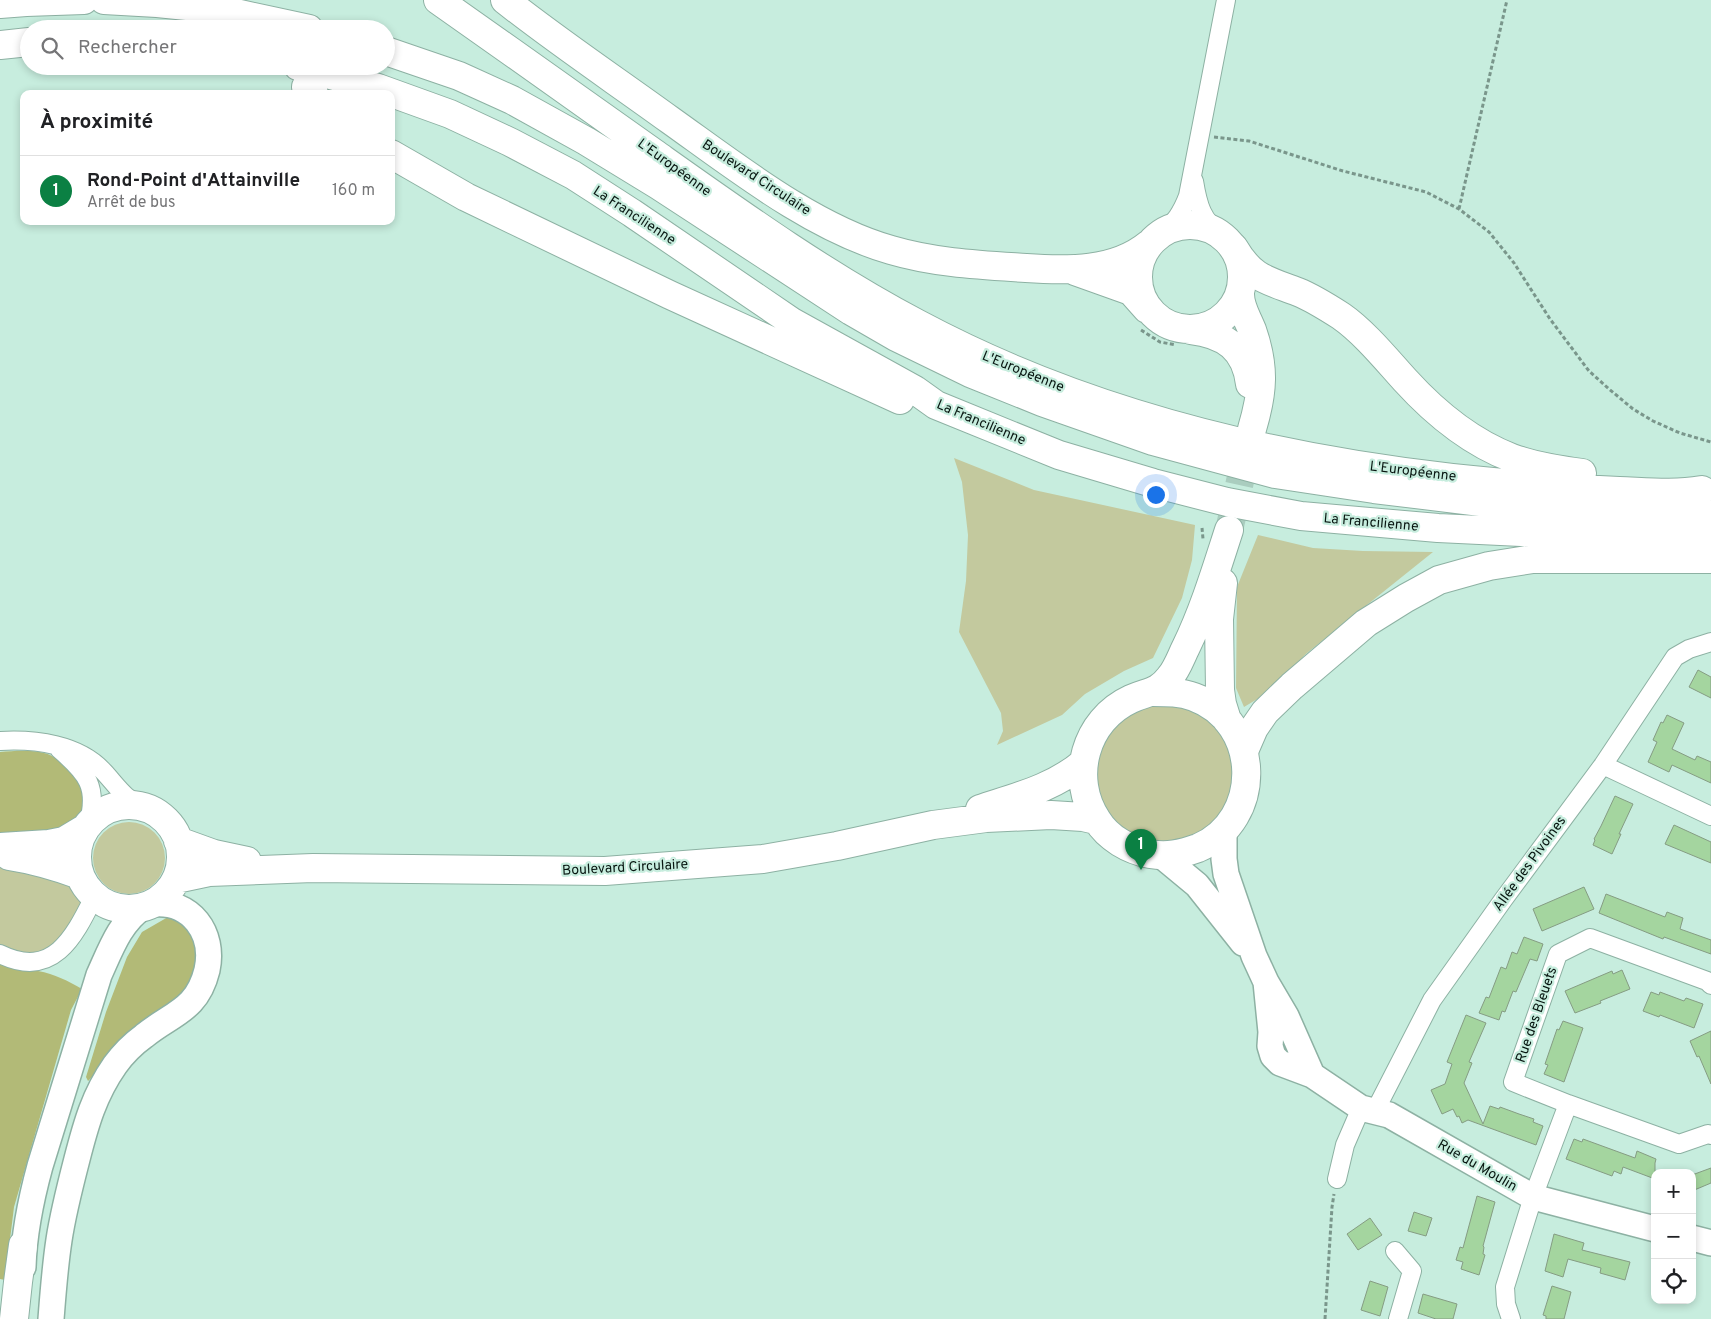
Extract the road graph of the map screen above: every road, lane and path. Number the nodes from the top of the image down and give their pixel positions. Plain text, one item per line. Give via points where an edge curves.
1 (84, 0) edge
2 (104, 0) edge
3 (438, 0) edge
4 (505, 0) edge
5 (1226, 0) edge
6 (1506, 0) edge
7 (0, 4) edge
8 (268, 20) edge
9 (20, 43) edge
10 (0, 45) edge
11 (395, 54) edge
12 (306, 82) edge
13 (384, 90) edge
14 (395, 94) edge
15 (1199, 135) junction
16 (395, 156) edge
17 (1193, 173) junction
18 (1459, 209) junction
19 (1155, 239) junction
20 (1228, 242) junction
21 (1073, 270) junction
22 (1240, 294) junction
23 (1147, 309) junction
24 (1191, 330) junction
25 (936, 405) junction
26 (1711, 442) edge
27 (1706, 490) edge
28 (1711, 515) edge
29 (1202, 528) dead end
30 (1711, 541) edge
31 (1203, 543) dead end
32 (1711, 559) edge
33 (1711, 642) edge
34 (1153, 692) junction
35 (1227, 720) junction
36 (0, 741) edge
37 (55, 746) junction
38 (1244, 751) junction
39 (1083, 762) junction
40 (1603, 765) junction
41 (144, 807) junction
42 (1711, 816) edge
43 (1096, 820) junction
44 (933, 825) junction
45 (86, 827) junction
46 (1224, 831) junction
47 (178, 841) junction
48 (0, 847) edge
49 (0, 854) edge
50 (1162, 856) junction
51 (313, 868) junction
52 (176, 879) junction
53 (87, 886) junction
54 (148, 905) junction
55 (0, 954) edge
56 (1254, 956) junction
57 (1711, 985) edge
58 (1568, 1104) junction
59 (1368, 1110) junction
60 (1711, 1134) edge
61 (1337, 1179) joint
62 (1533, 1197) junction
63 (1651, 1228) edge
64 (1696, 1239) edge
65 (1711, 1243) edge
66 (24, 1245) junction
67 (1395, 1251) dead end
68 (1508, 1318) edge
69 (14, 1319) edge
70 (21, 1319) edge
71 (50, 1319) edge
72 (1325, 1319) edge
73 (1398, 1319) edge

1 - 7 main road
2 - 8 main road via 217,9
3 - 27 main road, L'Européenne via 831,275 917,324 1023,374 1158,421 1301,456 1412,473 1574,489 1682,494
4 - 21 main road, Boulevard Circulaire via 706,146 780,196 850,236 890,250 955,263
5 - 15 street
6 - 18 path
9 - 10 main road
11 - 28 main road via 459,76 512,100 586,141 896,337 970,373 1153,441 1276,474 1374,489 1482,502
12 - 13 main road, La Francilienne
14 - 25 main road, La Francilienne via 450,114 573,175 792,322 915,390
15 - 17 street
15 - 18 path via 1249,141 1343,171 1426,192
16 - 25 main road via 466,197 755,334 899,400
17 - 19 street via 1188,196 1178,218
17 - 20 street via 1197,203 1210,225
18 - 26 path via 1489,232 1514,262 1550,319 1584,363 1610,389 1633,409 1653,420 1680,433
19 - 20 main road via 1175,227 1191,224 1207,227
19 - 21 main road, Boulevard Circulaire via 1130,257
19 - 23 main road via 1140,258 1137,270 1140,294
20 - 22 main road via 1241,264
20 - 27 main road via 1245,265 1261,278 1299,293 1343,317 1376,347 1433,410 1473,440 1512,458 1552,469
21 - 23 main road, Boulevard Circulaire via 1131,291
22 - 24 main road via 1222,319 1208,327
22 - 24 main road via 1242,309 1260,358 1262,387 1252,429 1249,376 1243,358 1224,340
23 - 24 main road via 1160,321 1175,328
25 - 30 main road, La Francilienne via 1060,455 1228,502 1301,516 1438,528
29 - 31 path
32 - 38 main road via 1533,559 1489,566 1439,580 1366,624 1292,686 1265,712
33 - 40 street, Allée des Pivoines via 1689,648 1675,657
34 - 35 main road via 1194,697
34 - 35 main road via 1170,677 1197,624 1229,530 1219,619 1220,690
34 - 39 main road via 1132,698 1113,710 1087,745
35 - 38 main road
36 - 37 street via 35,741
37 - 41 street via 76,752 93,762 127,799
37 - 45 street via 78,768 92,790 93,802
38 - 46 main road via 1247,768 1242,802
39 - 43 main road via 1087,802
39 - 44 main road, Boulevard Circulaire via 1071,773 1046,786
40 - 42 street
40 - 59 street, Allée des Pivoines via 1432,1000
41 - 45 main road via 116,807 100,814
41 - 47 main road via 159,814
43 - 44 main road, Boulevard Circulaire via 1037,816
43 - 50 main road via 1119,842 1140,852
44 - 51 main road, Boulevard Circulaire via 763,859 664,868 605,872
45 - 48 main road via 64,841
45 - 53 main road via 79,840 77,864
46 - 50 main road via 1206,844 1183,854
46 - 56 street, Rue du Moulin via 1226,874
47 - 51 main road, Boulevard Circulaire via 214,854 248,861
47 - 52 main road via 181,854
49 - 53 main road via 60,867
50 - 56 street, Rue du Moulin via 1197,885
51 - 52 main road, Boulevard Circulaire via 209,872
52 - 54 main road via 160,899
53 - 54 main road via 109,906 126,909
53 - 55 street via 76,933 57,954 27,962 11,960
54 - 66 street via 128,919 99,975 40,1166
54 - 71 street via 166,904 189,912 205,936 207,968 202,987 192,1003 129,1048 102,1083 93,1102 58,1240
56 - 59 street, Rue du Moulin via 1266,982 1273,1056 1280,1063 1312,1075
57 - 58 street, Rue des Bleuets via 1590,938 1558,954 1513,1082
58 - 60 street via 1680,1144
58 - 62 street
59 - 61 street, Allée des Pivoines via 1345,1145
59 - 62 street, Rue du Moulin via 1388,1115
61 - 72 path via 1332,1207
62 - 63 street, Rue du Moulin
62 - 68 street via 1505,1286
64 - 65 street
66 - 69 main road
66 - 70 street
67 - 73 street via 1412,1270

